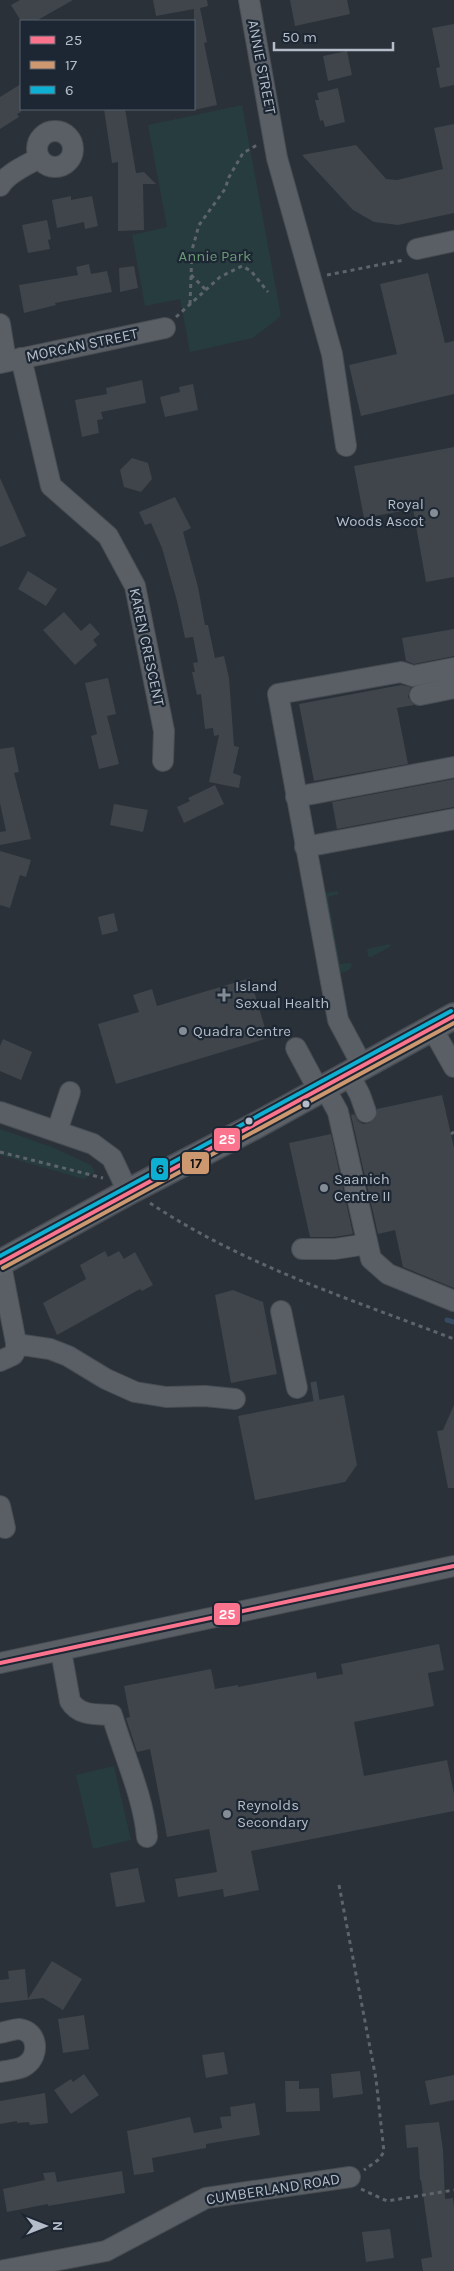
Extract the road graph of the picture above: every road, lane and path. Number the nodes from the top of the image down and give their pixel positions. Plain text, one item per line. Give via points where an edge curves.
1 (249, 0) edge
2 (275, 134) junction
3 (39, 158) dead end
4 (0, 186) edge
5 (454, 242) edge
6 (417, 249) joint
7 (190, 274) junction
8 (312, 278) junction
9 (206, 290) junction
10 (268, 292) dead end
11 (190, 304) junction
12 (0, 324) edge
13 (165, 328) joint
14 (9, 361) edge
15 (346, 446) dead end
16 (454, 668) edge
17 (454, 688) edge
18 (420, 695) dead end
19 (163, 761) dead end
20 (454, 767) edge
21 (296, 797) junction
22 (454, 819) edge
23 (305, 846) junction
24 (454, 1016) edge
25 (432, 1028) junction
26 (296, 1048) dead end
27 (454, 1067) edge
28 (356, 1071) junction
29 (322, 1089) junction
30 (70, 1092) dead end
31 (0, 1112) edge
32 (366, 1112) dead end
33 (57, 1131) junction
34 (0, 1152) edge
35 (106, 1178) dead end
36 (136, 1196) junction
37 (361, 1245) dead end
38 (302, 1249) dead end
39 (0, 1262) edge
40 (454, 1301) edge
41 (281, 1311) dead end
42 (454, 1339) edge
43 (16, 1344) junction
44 (0, 1360) edge
45 (296, 1388) dead end
46 (234, 1399) dead end
47 (0, 1506) edge
48 (5, 1528) dead end
49 (454, 1566) edge
50 (60, 1650) junction
51 (0, 1663) edge
52 (147, 1837) dead end
53 (339, 1884) dead end
54 (0, 2033) edge
55 (0, 2072) edge
56 (350, 2177) junction
57 (454, 2190) edge
58 (0, 2270) edge

1 - 2 street, ANNIE STREET
2 - 7 path via 243,153 225,189 198,225
2 - 8 street, ANNIE STREET via 277,158
3 - 4 street
5 - 6 street
6 - 8 path via 410,258 400,262
7 - 9 path
7 - 11 path
8 - 15 street, ANNIE STREET via 332,354
9 - 10 path via 220,277 242,266 251,271
9 - 11 path
11 - 13 path
12 - 14 street, KAREN CRESCENT
13 - 14 street, MORGAN STREET
14 - 19 street, KAREN CRESCENT via 51,486 108,536 135,586 164,731
16 - 21 street via 413,676 401,672 278,694
17 - 18 street
20 - 21 street
21 - 23 street
22 - 23 street
23 - 28 street via 338,1020
24 - 25 main road
25 - 27 street
25 - 28 main road
26 - 29 street
28 - 29 main road
28 - 32 street
29 - 36 main road
29 - 40 street via 338,1112 371,1259 388,1274
30 - 33 street
31 - 33 street
33 - 36 street via 93,1144 112,1158
34 - 35 path
36 - 39 main road
36 - 42 path via 184,1226 244,1257
37 - 38 street
39 - 43 street
41 - 45 street
43 - 44 street via 13,1355
43 - 46 street via 50,1349 68,1356 135,1392 166,1397
47 - 48 street
49 - 50 street
50 - 51 street
50 - 52 street via 65,1702 83,1712 112,1715 137,1787
53 - 56 path via 376,2079 384,2152 369,2168
54 - 55 street via 18,2029 28,2032 36,2051 25,2067
56 - 57 path via 360,2188 388,2201
56 - 58 street, CUMBERLAND ROAD via 206,2198 106,2251

